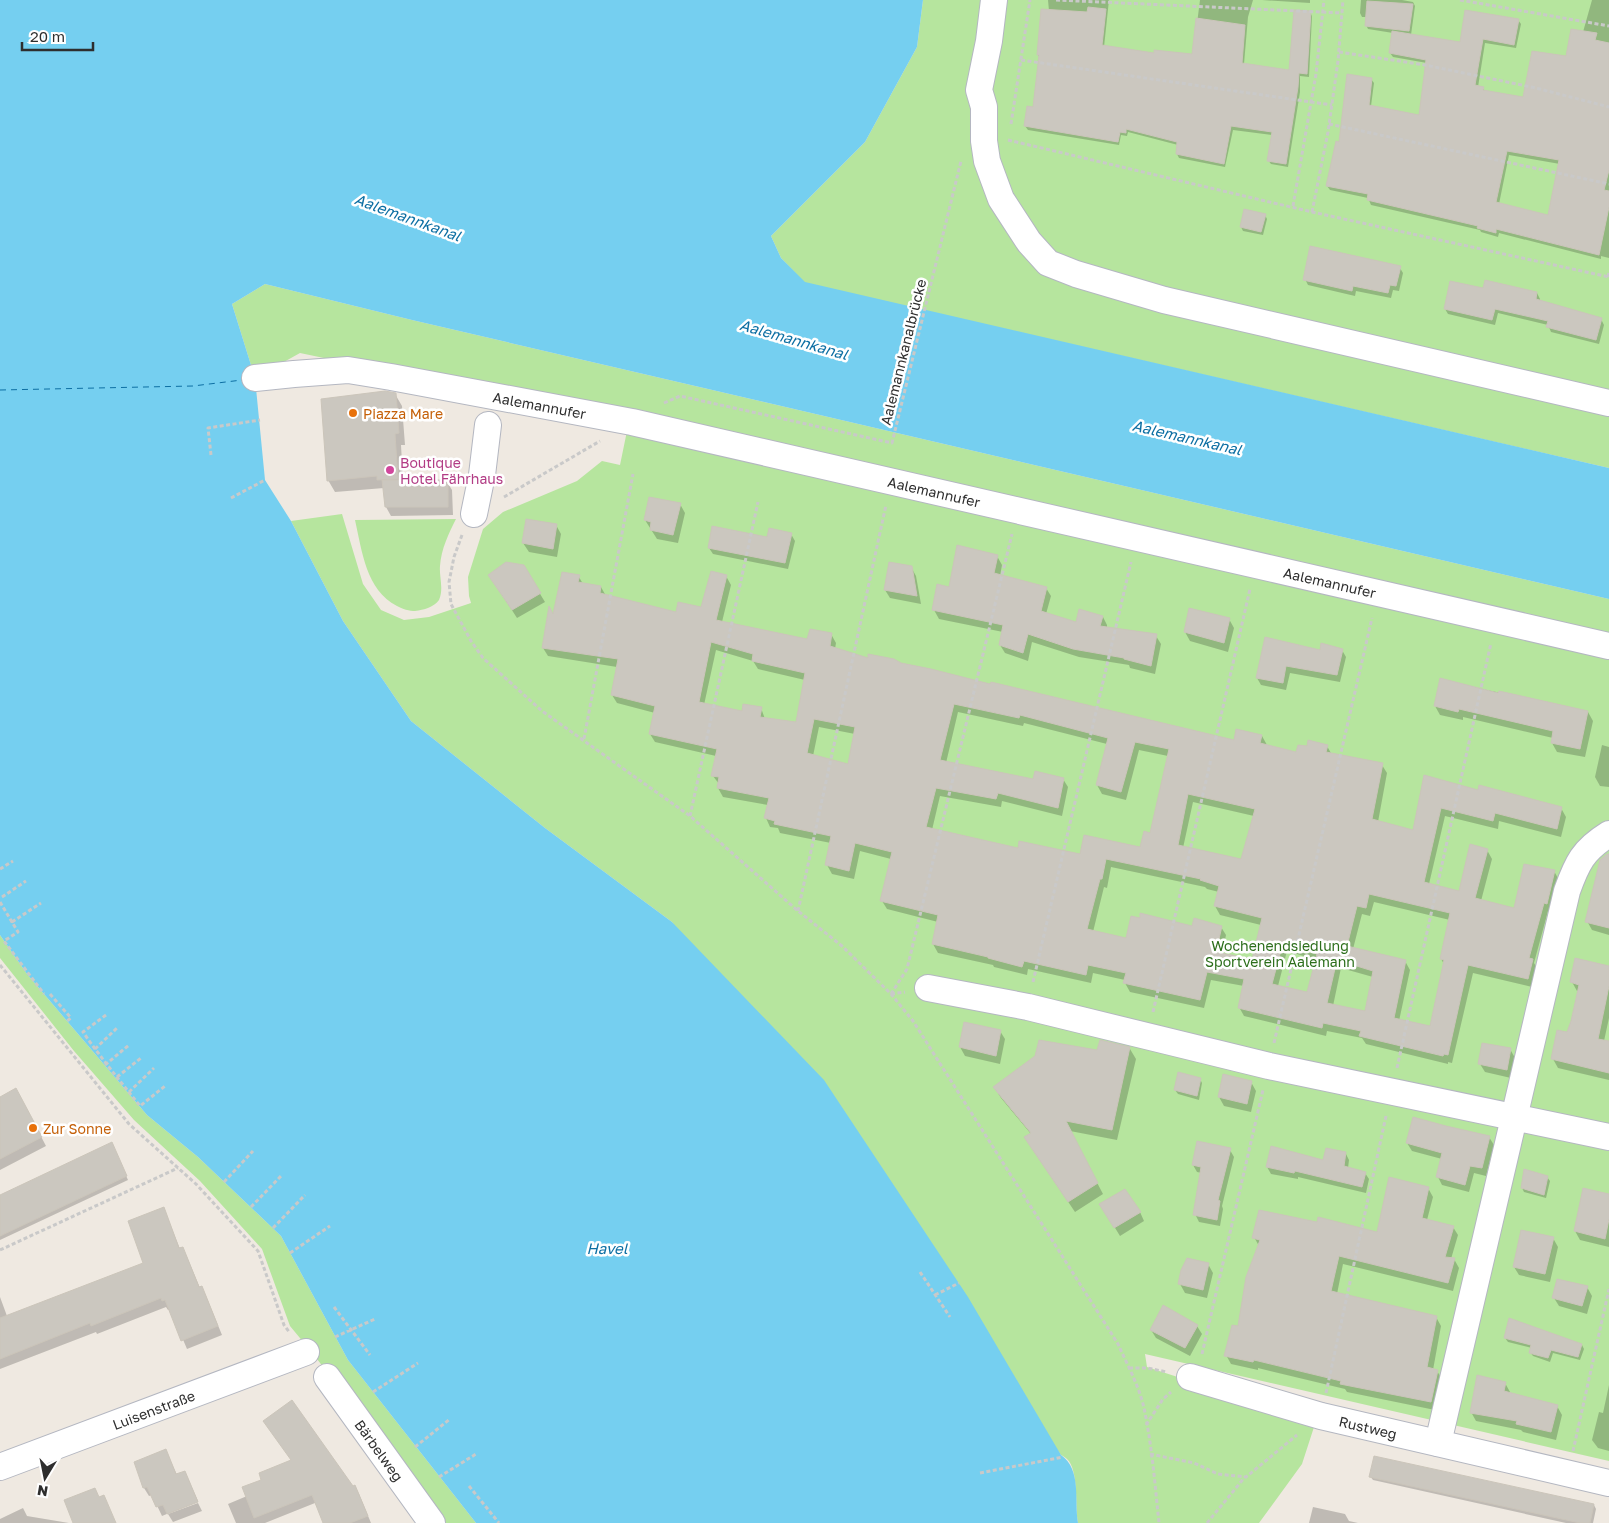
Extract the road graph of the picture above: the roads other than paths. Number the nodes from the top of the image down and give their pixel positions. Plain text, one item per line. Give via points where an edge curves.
1 (994, 0) edge
2 (255, 378) dead end
3 (520, 402) junction
4 (1609, 403) edge
5 (474, 514) road end
6 (1609, 646) edge
7 (1609, 834) edge
8 (928, 988) dead end
9 (1515, 1117) junction
10 (1609, 1136) edge
11 (306, 1352) road end
12 (327, 1377) dead end
13 (1193, 1378) road end
14 (1438, 1443) junction
15 (0, 1467) edge
16 (1609, 1483) edge
17 (432, 1523) edge

1 - 4 street via 979,90 984,107 987,162 1001,199 1028,242 1048,262 1076,274 1164,300
2 - 3 street, Aalemannufer via 348,370
3 - 5 street via 481,427 482,475
3 - 6 street, Aalemannufer via 632,422 891,480
7 - 9 street via 1596,842 1578,862 1567,891
8 - 9 street via 1028,1008 1268,1066
9 - 10 street
9 - 14 street
11 - 15 street, Luisenstraße
12 - 17 street, Bärbelweg
13 - 14 street, Rustweg via 1321,1416
14 - 16 street, Rustweg

